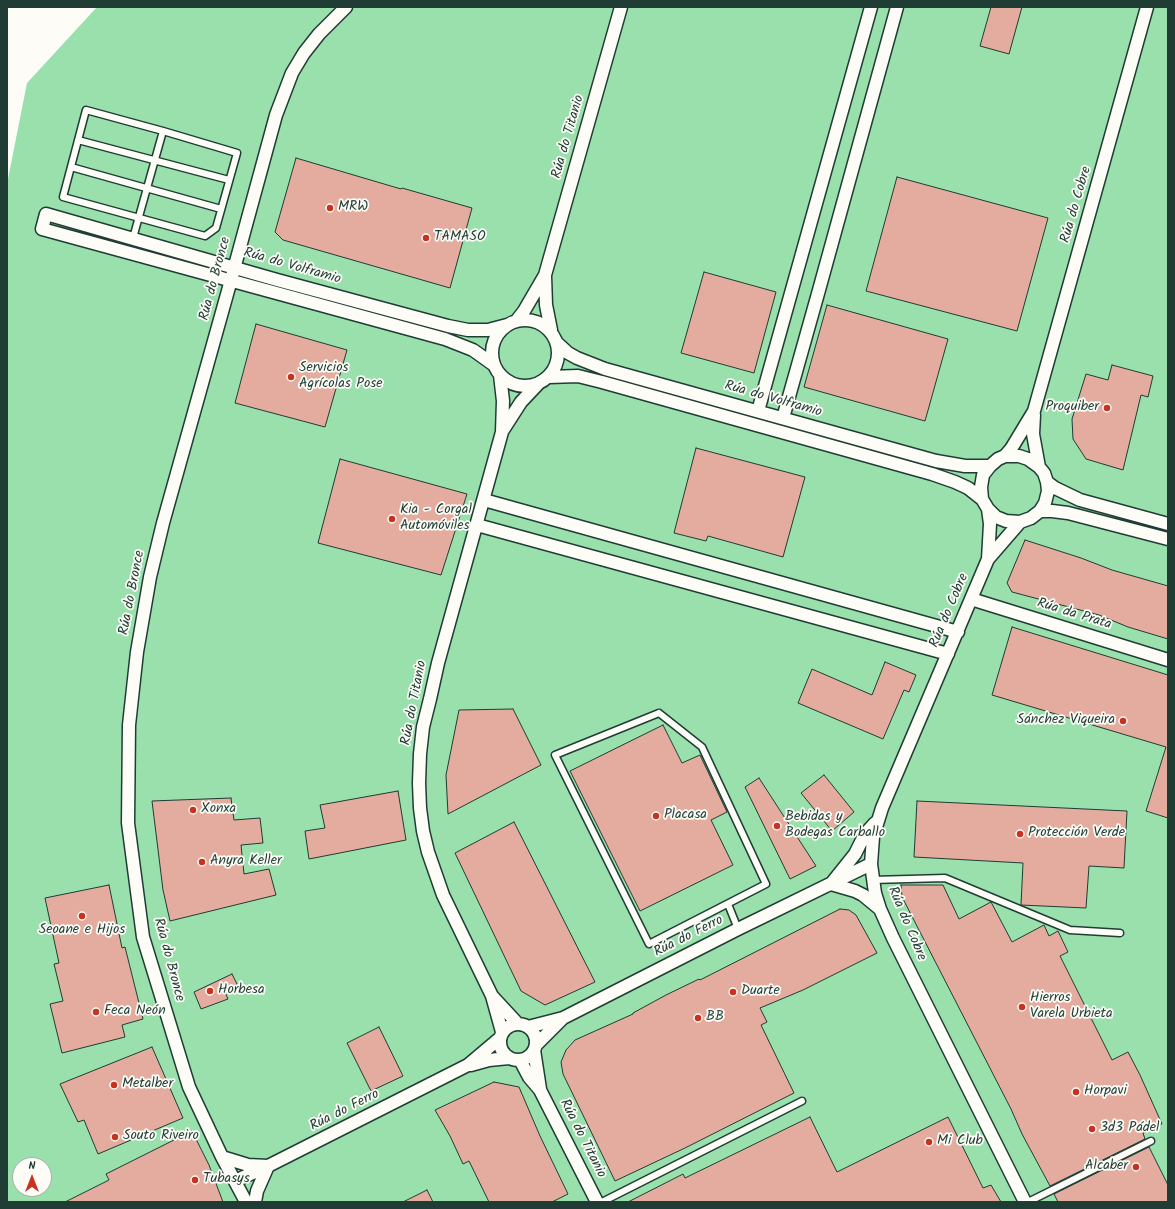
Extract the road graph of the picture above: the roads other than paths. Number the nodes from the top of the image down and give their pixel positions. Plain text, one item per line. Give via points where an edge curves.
1 (346, 7) edge
2 (621, 7) edge
3 (871, 7) edge
4 (897, 7) edge
5 (1147, 7) edge
6 (163, 131) junction
7 (78, 140) junction
8 (155, 160) junction
9 (71, 167) junction
10 (229, 180) junction
11 (147, 188) junction
12 (222, 209) junction
13 (139, 217) junction
14 (133, 238) junction
15 (235, 267) junction
16 (545, 275) junction
17 (231, 280) junction
18 (512, 323) junction
19 (550, 330) junction
20 (556, 342) junction
21 (497, 370) junction
22 (549, 377) junction
23 (539, 384) junction
24 (758, 411) junction
25 (1034, 411) junction
26 (783, 418) junction
27 (502, 432) junction
28 (1005, 456) junction
29 (990, 466) junction
30 (1039, 467) junction
31 (1047, 482) junction
32 (484, 500) junction
33 (985, 504) junction
34 (1040, 511) junction
35 (1020, 522) junction
36 (1168, 524) edge
37 (477, 525) junction
38 (1168, 539) edge
39 (988, 559) junction
40 (971, 599) junction
41 (958, 632) junction
42 (948, 654) junction
43 (1168, 660) edge
44 (877, 821) junction
45 (871, 864) junction
46 (872, 880) junction
47 (830, 884) junction
48 (728, 904) junction
49 (880, 909) junction
50 (738, 928) junction
51 (1120, 933) dead end
52 (492, 996) junction
53 (563, 1018) junction
54 (523, 1026) junction
55 (501, 1035) junction
56 (535, 1047) junction
57 (515, 1059) junction
58 (468, 1066) junction
59 (540, 1090) junction
60 (802, 1101) dead end
61 (1151, 1141) dead end
62 (222, 1157) junction
63 (268, 1166) junction
64 (235, 1181) junction
65 (246, 1202) edge
66 (255, 1202) edge
67 (597, 1202) edge
68 (602, 1202) edge
69 (1027, 1202) edge

1 - 15 street, Rúa do Bronce via 304,53 292,73 276,116
2 - 16 street, Rúa do Titanio
3 - 24 street
4 - 26 street
5 - 25 street, Rúa do Cobre
6 - 7 lane via 86,110
6 - 8 lane
6 - 10 lane via 237,153
7 - 8 lane
7 - 9 lane
8 - 10 lane
8 - 11 lane
9 - 11 lane
9 - 13 lane via 63,197
10 - 12 lane
11 - 12 lane
11 - 13 lane
12 - 13 lane via 216,228 205,236
13 - 14 lane
14 - 15 street, Rúa do Volframio
14 - 17 street, Rúa do Volframio via 46,214 42,229
15 - 17 street, Rúa do Bronce
15 - 18 street, Rúa do Volframio via 468,330 488,330
16 - 18 street via 524,312
16 - 19 street
17 - 21 street, Rúa do Volframio via 450,341 472,350
17 - 62 street, Rúa do Bronce via 150,577 128,725 128,823 143,937 190,1087
18 - 19 street via 529,320 540,323
18 - 21 street via 498,333 493,343 492,355
19 - 20 street
20 - 22 street via 558,355
20 - 24 street, Rúa do Volframio via 577,358 605,369
21 - 23 street via 507,381 518,386
21 - 27 street via 503,401
22 - 23 street
22 - 33 street, Rúa do Volframio via 578,376 602,382 932,474 968,488
23 - 27 street via 521,402
24 - 26 street, Rúa do Volframio
25 - 28 street
25 - 30 street via 1033,434
26 - 29 street, Rúa do Volframio via 936,461 965,466
27 - 32 street, Rúa do Titanio
28 - 29 street
28 - 30 street via 1028,459
29 - 33 street via 983,475 980,488
30 - 31 street
31 - 34 street via 1048,491
31 - 36 street via 1080,500
32 - 37 street, Rúa do Titanio
32 - 41 street
33 - 35 street via 996,517
33 - 39 street via 990,524
34 - 35 street
34 - 38 street via 1068,513
35 - 39 street
37 - 42 street
37 - 52 street, Rúa do Titanio via 438,663 424,727 421,747 420,808 428,852 443,895
39 - 40 street, Rúa do Cobre
40 - 41 street, Rúa do Cobre
40 - 43 street, Rúa da Prata
41 - 42 street, Rúa do Cobre
42 - 44 street, Rúa do Cobre
44 - 45 street, Rúa do Cobre
44 - 47 street, Rúa do Ferro via 865,834 855,854
45 - 46 street, Rúa do Cobre
45 - 47 street, Rúa do Ferro
46 - 49 street, Rúa do Cobre
46 - 51 lane via 945,878 1070,930
47 - 49 street via 855,891
47 - 50 street, Rúa do Ferro
48 - 48 lane via 649,944 555,755 659,713 702,747 766,884
48 - 50 lane
49 - 69 street, Rúa do Cobre
50 - 53 street, Rúa do Ferro
52 - 54 street, Rúa do Titanio
52 - 55 street, Rúa do Titanio
53 - 54 street, Rúa do Ferro
53 - 56 street, Rúa do Ferro
54 - 55 street via 508,1027
54 - 56 street via 534,1034
55 - 57 street via 500,1045 503,1052
55 - 58 street, Rúa do Ferro
56 - 57 street via 531,1054
56 - 59 street, Rúa do Titanio
57 - 58 street, Rúa do Ferro via 489,1060
57 - 59 street, Rúa do Titanio
58 - 63 street, Rúa do Ferro
59 - 67 street, Rúa do Titanio
60 - 68 lane
61 - 69 lane
62 - 63 street via 248,1165
62 - 64 street, Rúa do Bronce
63 - 64 street, Rúa do Ferro
63 - 66 street
64 - 65 street, Rúa do Bronce

